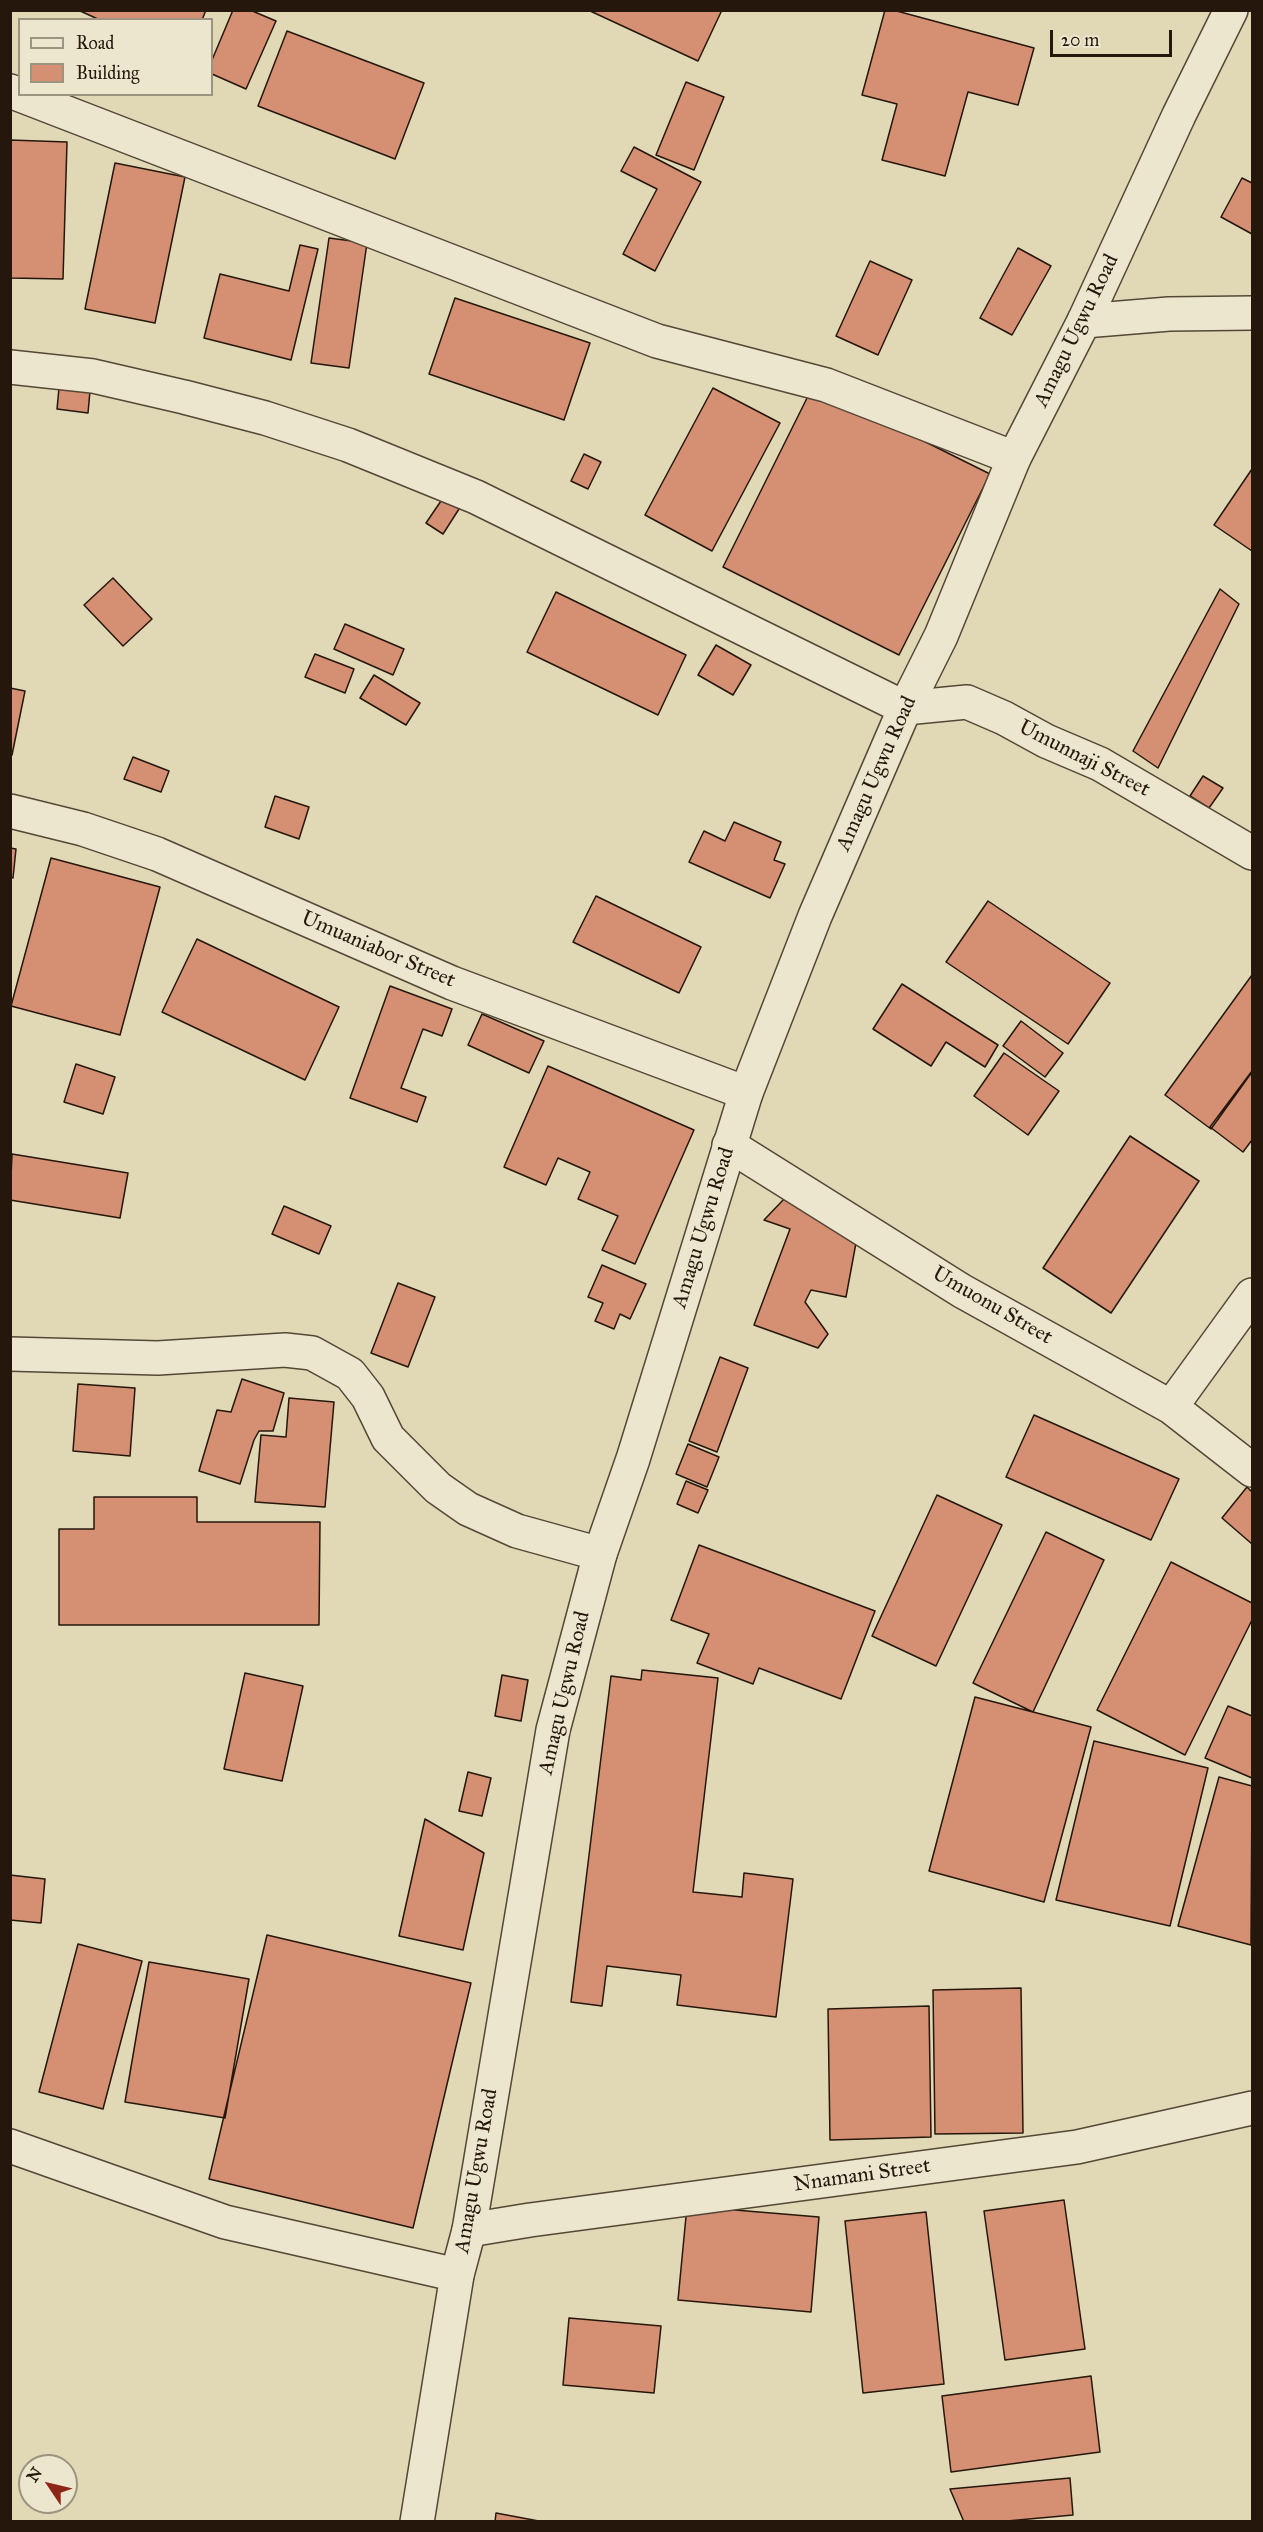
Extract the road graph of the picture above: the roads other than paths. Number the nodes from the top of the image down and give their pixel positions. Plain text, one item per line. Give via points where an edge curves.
1 (1231, 10) edge
2 (23, 96) edge
3 (1252, 313) edge
4 (1084, 321) junction
5 (10, 367) edge
6 (1014, 458) junction
7 (905, 708) junction
8 (10, 811) edge
9 (1252, 853) edge
10 (746, 1093) junction
11 (729, 1145) junction
12 (1252, 1295) edge
13 (10, 1354) edge
14 (1171, 1407) junction
15 (1252, 1470) edge
16 (600, 1554) junction
17 (1252, 2108) edge
18 (10, 2146) edge
19 (468, 2230) junction
20 (457, 2275) junction
21 (417, 2522) edge

1 - 4 street, Amagu Ugwu Road
2 - 6 street via 657,341 826,385
3 - 4 street
4 - 6 street, Amagu Ugwu Road
5 - 7 street via 93,376 265,418 348,445 476,497
6 - 7 street, Amagu Ugwu Road via 940,636
7 - 9 street, Umunnaji Street via 967,702 1100,764
7 - 10 street, Amagu Ugwu Road via 815,916
8 - 10 street, Umuaniabor Street via 83,828 157,854 452,983
10 - 11 street, Amagu Ugwu Road
11 - 14 street, Umuonu Street via 963,1291
11 - 16 street, Amagu Ugwu Road
12 - 14 street
13 - 16 street via 158,1358 285,1350 312,1353 350,1374 368,1397 388,1438 438,1488 468,1509 517,1532
14 - 15 street, Umuonu Street
16 - 19 street, Amagu Ugwu Road via 553,1730
17 - 19 street, Nnamani Street via 1077,2147
18 - 20 street via 225,2222
19 - 20 street, Amagu Ugwu Road
20 - 21 street, Amagu Ugwu Road

